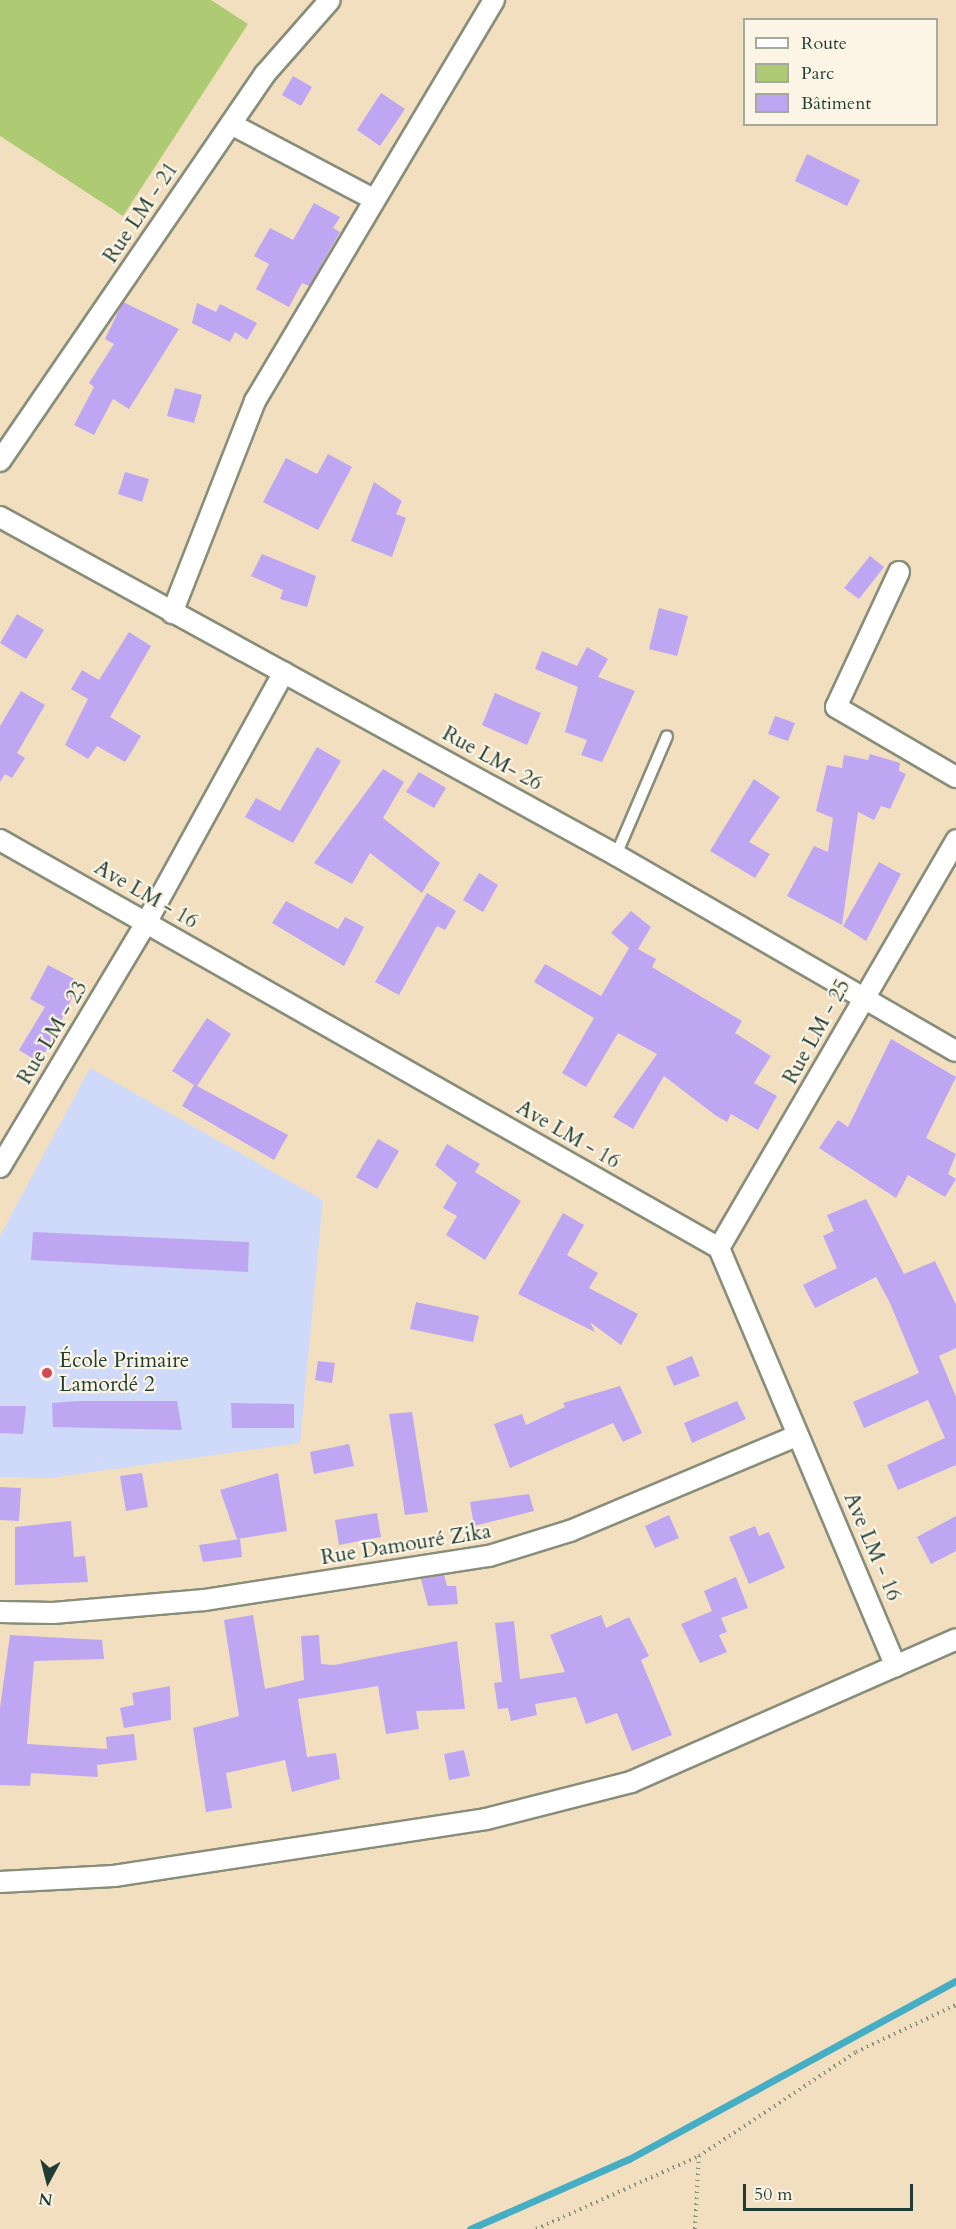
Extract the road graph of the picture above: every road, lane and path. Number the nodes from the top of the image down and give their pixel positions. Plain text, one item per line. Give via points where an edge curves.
1 (330, 0) edge
2 (494, 0) edge
3 (231, 124) junction
4 (373, 199) junction
5 (0, 461) edge
6 (0, 517) edge
7 (899, 572) dead end
8 (172, 613) junction
9 (285, 672) junction
10 (667, 736) dead end
11 (956, 777) edge
12 (0, 840) edge
13 (956, 840) edge
14 (616, 855) junction
15 (146, 923) junction
16 (864, 996) junction
17 (956, 1051) edge
18 (0, 1167) edge
19 (719, 1248) junction
20 (798, 1435) junction
21 (0, 1612) edge
22 (956, 1639) edge
23 (896, 1666) junction
24 (0, 1882) edge
25 (956, 2005) edge
26 (699, 2156) junction
27 (536, 2229) edge
28 (696, 2229) edge

1 - 3 street, Rue LM - 21 via 265,74
2 - 4 street
3 - 4 street
3 - 5 street, Rue LM - 21
4 - 8 street via 255,401
6 - 8 street, Rue LM- 26
7 - 11 street via 836,707
8 - 9 street, Rue LM- 26
9 - 14 street, Rue LM- 26
9 - 15 street, Rue LM - 23
10 - 14 lane
12 - 15 street, Ave LM - 16
13 - 16 street, Rue LM - 25
14 - 16 street, Rue LM- 26
15 - 18 street, Rue LM - 23
15 - 19 street, Ave LM - 16
16 - 17 street, Rue LM- 26
16 - 19 street, Rue LM - 25
19 - 20 street, Ave LM - 16
20 - 21 street, Rue Damouré Zika via 570,1531 489,1556 204,1600 53,1613
20 - 23 street, Ave LM - 16
22 - 23 street
23 - 24 street via 631,1782 486,1819 114,1876
25 - 26 path via 856,2052
26 - 27 path
26 - 28 path

